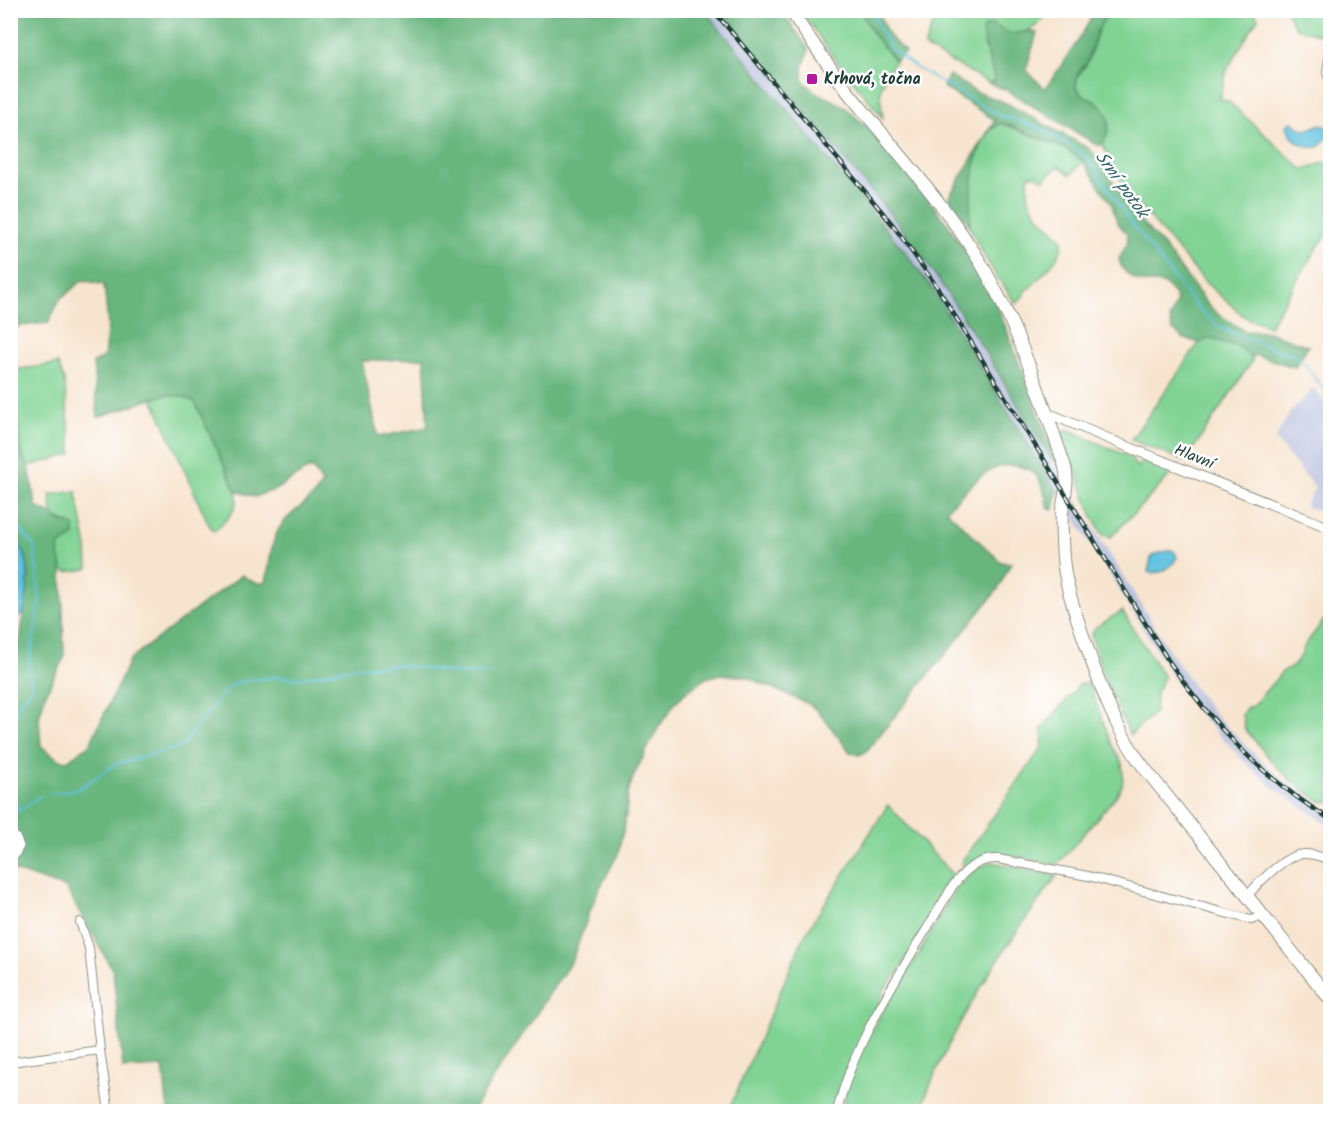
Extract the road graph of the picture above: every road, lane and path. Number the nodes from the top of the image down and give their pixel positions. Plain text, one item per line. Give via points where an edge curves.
1 (790, 10) edge
2 (1330, 52) edge
3 (1330, 82) edge
4 (1046, 414) junction
5 (1330, 528) edge
6 (10, 836) edge
7 (1330, 860) edge
8 (10, 863) edge
9 (1247, 896) junction
10 (1263, 916) junction
11 (80, 922) dead end
12 (1330, 999) edge
13 (100, 1050) junction
14 (10, 1062) edge
15 (109, 1112) edge
16 (837, 1112) edge

1 - 4 main road via 850,93 922,179 982,265 1005,308
2 - 3 street
4 - 5 street, Hlavní
4 - 9 main road via 1067,478 1062,534 1067,584 1110,710 1136,758
6 - 8 street via 20,846
7 - 9 street via 1298,855
9 - 10 main road
10 - 12 main road
10 - 16 street via 1251,920 1088,876 988,858 979,862 952,887 870,1027 848,1073
11 - 13 street via 89,948
13 - 14 street
13 - 15 street

